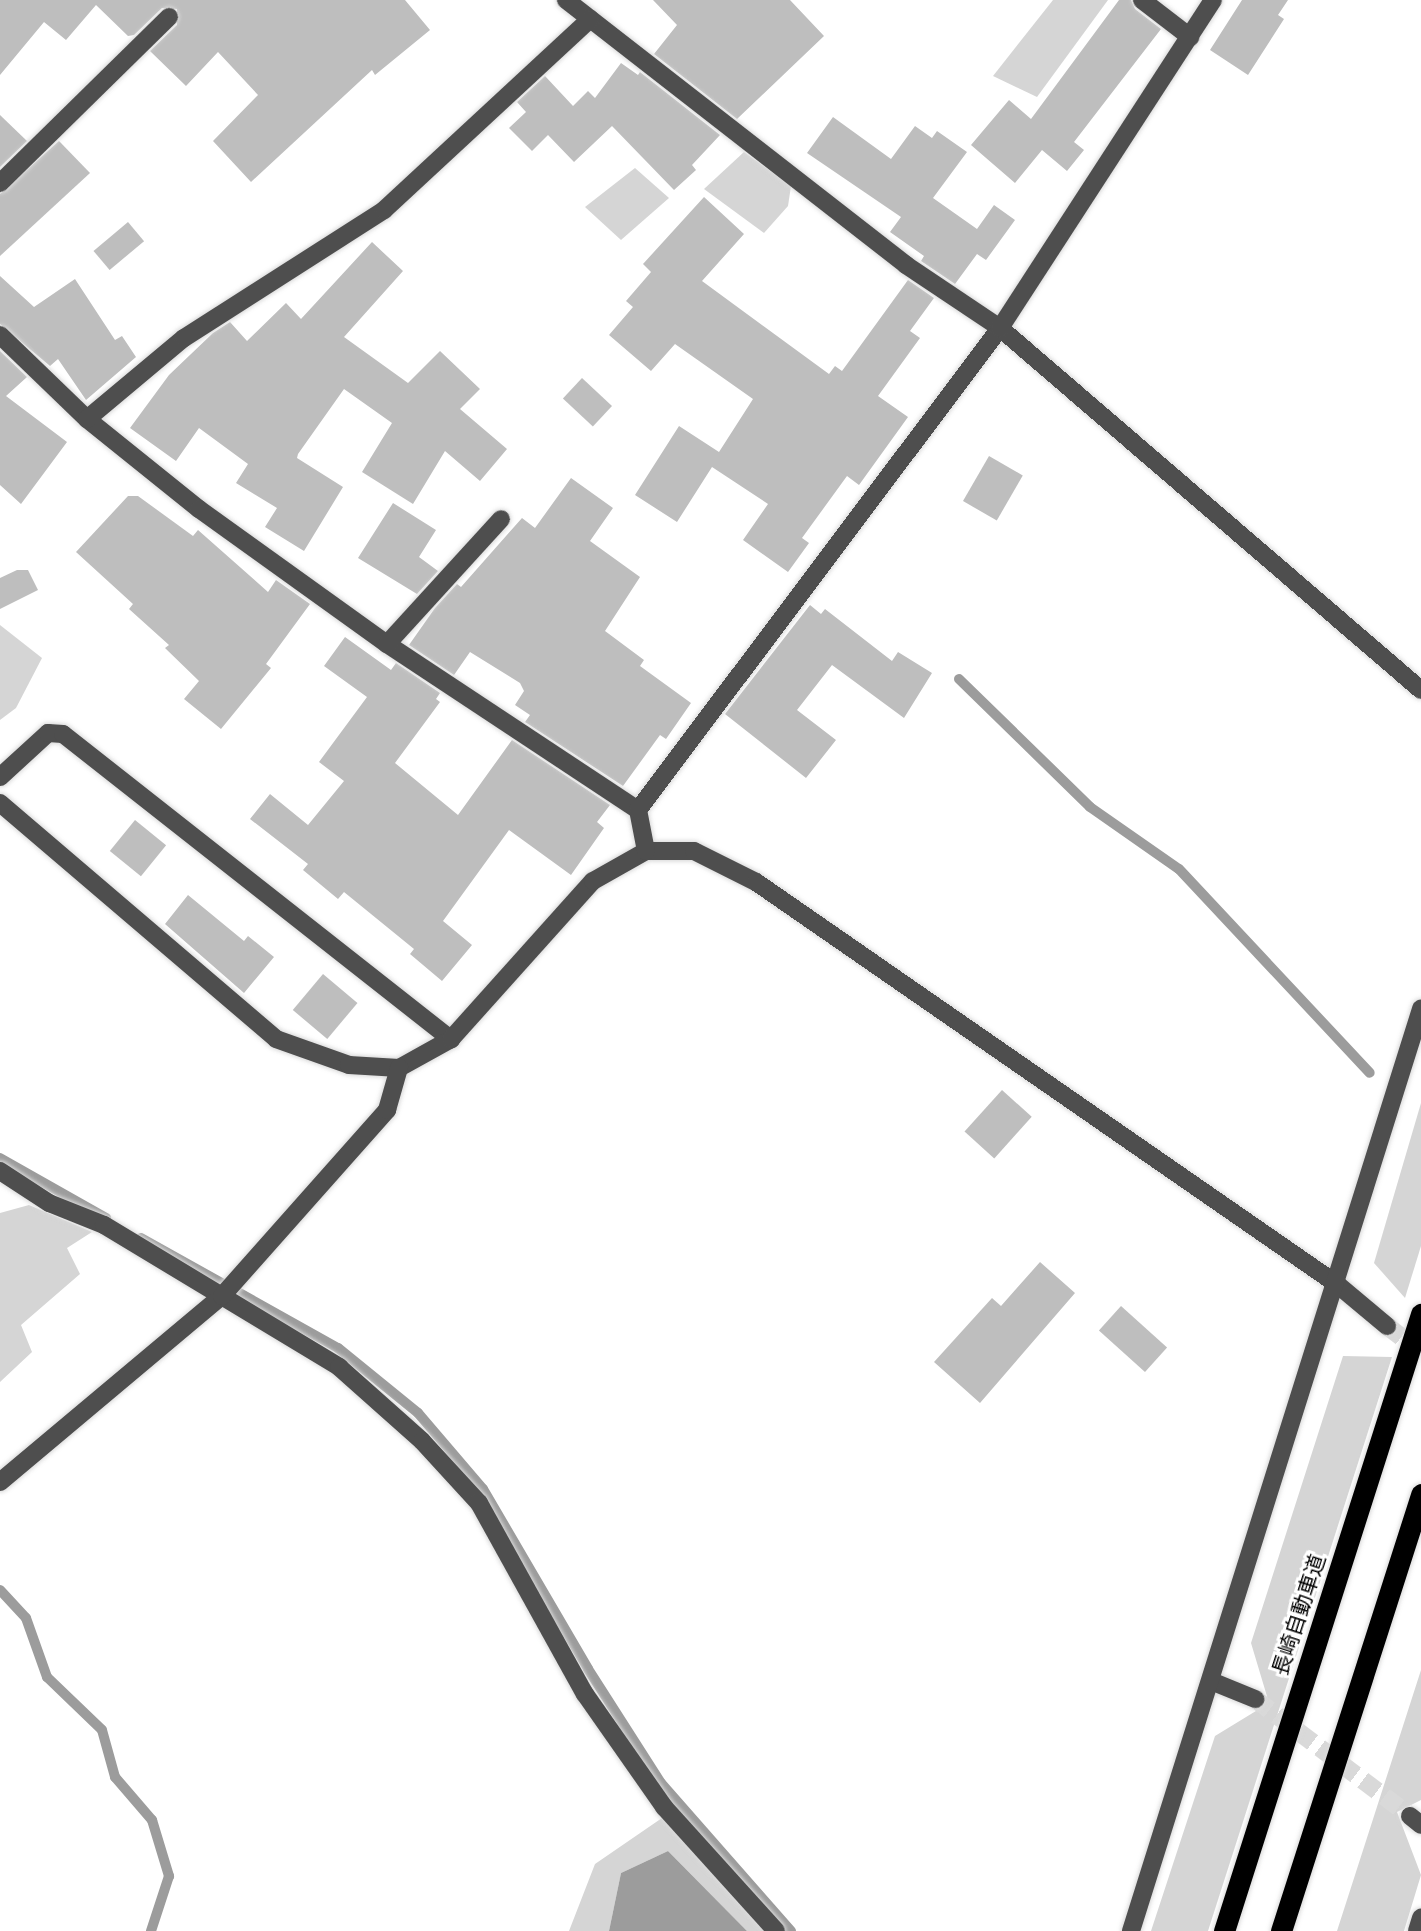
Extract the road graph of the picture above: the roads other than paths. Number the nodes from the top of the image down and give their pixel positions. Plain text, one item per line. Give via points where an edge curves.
1 (566, 0) edge
2 (1142, 0) edge
3 (1213, 0) edge
4 (169, 16) dead end
5 (590, 19) junction
6 (1190, 37) junction
7 (0, 183) edge
8 (1000, 328) junction
9 (0, 335) edge
10 (87, 419) junction
11 (501, 519) dead end
12 (387, 644) junction
13 (1421, 690) edge
14 (0, 777) edge
15 (0, 803) edge
16 (638, 810) junction
17 (646, 851) junction
18 (1421, 1009) edge
19 (451, 1039) junction
20 (399, 1068) junction
21 (0, 1171) edge
22 (1338, 1285) junction
23 (222, 1296) junction
24 (1421, 1314) edge
25 (1387, 1326) tunnel mouth
26 (0, 1482) edge
27 (1421, 1494) edge
28 (1211, 1681) junction
29 (1255, 1699) tunnel mouth
30 (1421, 1918) edge
31 (776, 1931) edge
32 (1131, 1931) edge
33 (1224, 1931) edge
34 (1282, 1931) edge
35 (1417, 1931) edge

1 - 5 street
2 - 6 street
3 - 6 street
4 - 7 street
5 - 8 street via 906,265
5 - 10 street via 384,210 184,338
6 - 8 street
8 - 13 street
8 - 16 street
9 - 10 street
10 - 12 street via 199,509
11 - 12 street
12 - 16 street
14 - 19 street via 48,733 63,734
15 - 20 street via 276,1039 349,1065
16 - 17 street
17 - 19 street via 593,881
17 - 22 street via 694,851 756,882
18 - 22 street
19 - 20 street
20 - 23 street via 387,1110
21 - 23 street via 49,1203 104,1225
22 - 25 street
22 - 28 street
23 - 26 street
23 - 31 street via 339,1367 422,1441 479,1503 585,1694 664,1807
24 - 33 highway, 長崎自動車道
27 - 34 highway
28 - 29 street
28 - 32 street
30 - 35 street

